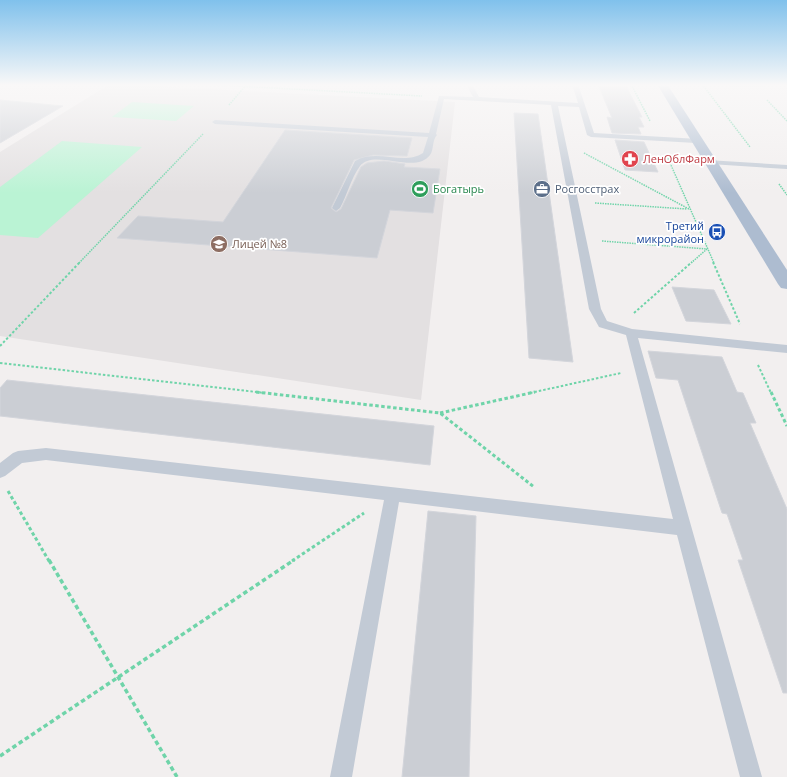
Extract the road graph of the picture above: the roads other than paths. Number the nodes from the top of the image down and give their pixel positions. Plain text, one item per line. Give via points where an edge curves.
1 (436, 120) edge
2 (558, 120) edge
3 (587, 120) edge
4 (684, 120) edge
5 (215, 122) road end
6 (433, 135) junction
7 (696, 141) junction
8 (710, 162) junction
9 (787, 167) edge
10 (336, 208) dead end
11 (787, 284) edge
12 (624, 331) junction
13 (787, 349) edge
14 (0, 472) edge
15 (393, 494) junction
16 (684, 528) junction
17 (342, 777) edge
18 (751, 777) edge

1 - 6 lane
2 - 12 lane via 595,310 603,324
3 - 7 lane via 591,135
4 - 7 main road
5 - 6 lane
6 - 10 lane via 427,154 422,159 379,158 358,163
7 - 8 main road
8 - 9 lane
8 - 11 main road
12 - 13 lane
12 - 16 lane via 641,368
14 - 15 lane via 18,457 46,454
15 - 16 lane
15 - 17 lane
16 - 18 lane

